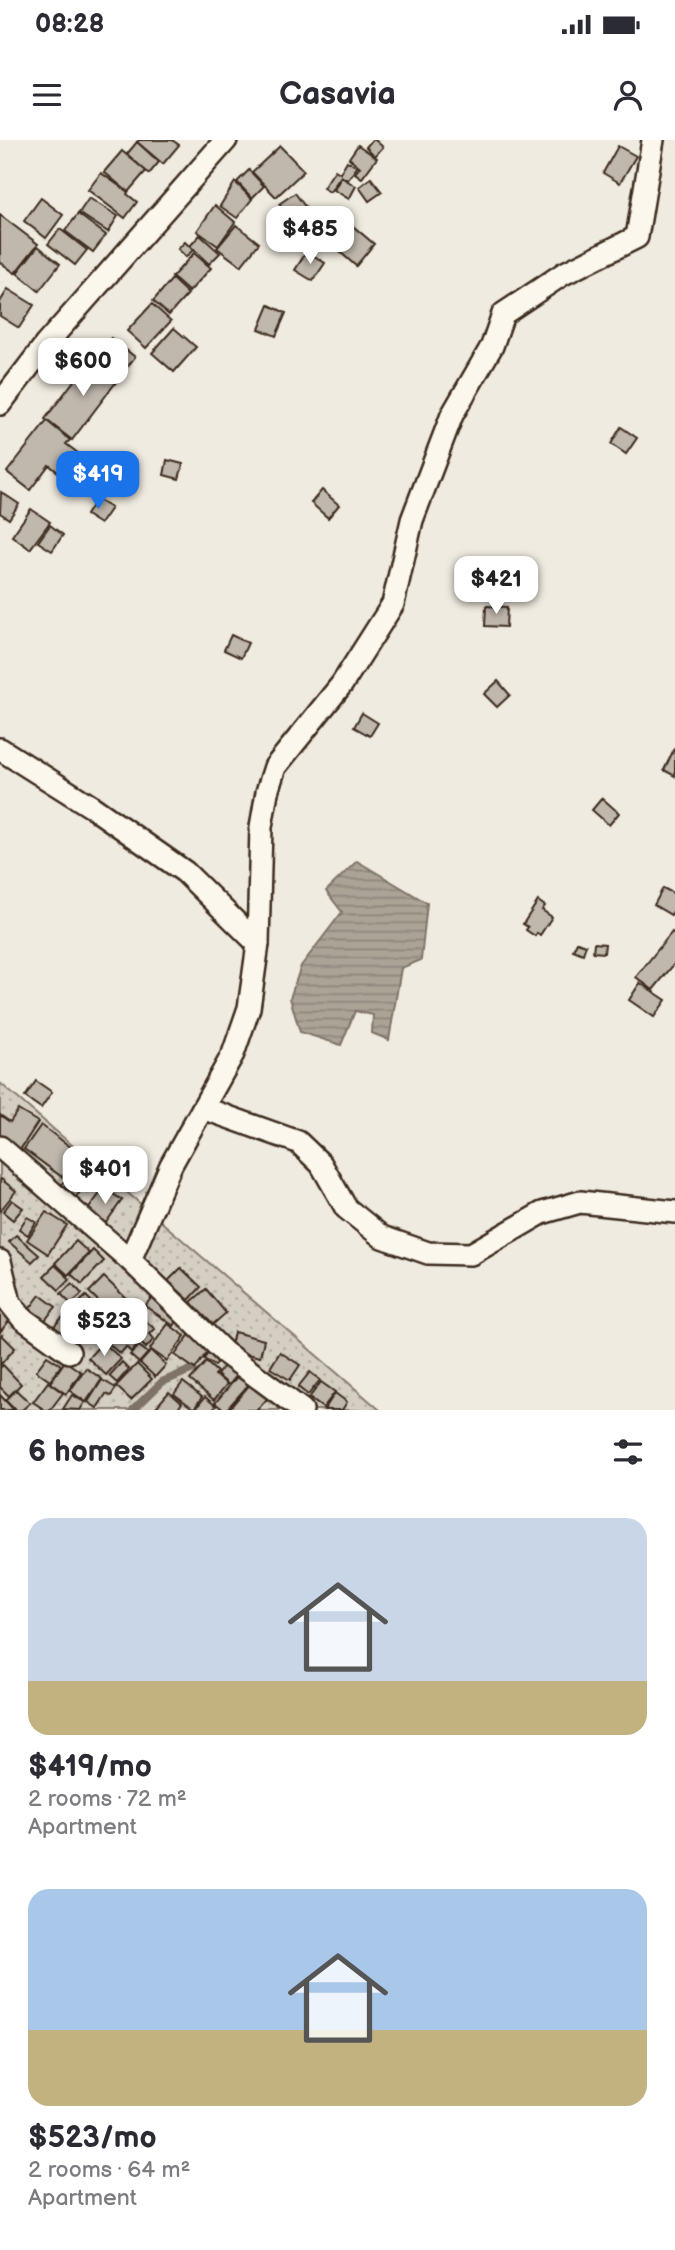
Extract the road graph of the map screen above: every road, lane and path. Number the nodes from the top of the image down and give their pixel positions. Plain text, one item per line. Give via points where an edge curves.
1 (226, 140) edge
2 (653, 140) edge
3 (0, 404) edge
4 (0, 749) edge
5 (258, 944) junction
6 (203, 1108) junction
7 (0, 1147) edge
8 (675, 1212) edge
9 (130, 1260) junction
10 (0, 1261) edge
11 (69, 1352) dead end
12 (302, 1410) edge

1 - 3 street via 46,344
2 - 5 street via 638,237 563,274 503,314 492,346 452,415 432,467 412,520 393,604 342,684 275,767 261,827
4 - 5 street via 185,872
5 - 6 street via 249,1008 233,1054
6 - 8 street via 298,1142 321,1164 346,1208 382,1237 428,1253 471,1254 542,1213 580,1202
6 - 9 street
7 - 9 street
9 - 12 street via 225,1353
10 - 11 street via 10,1303 22,1318

